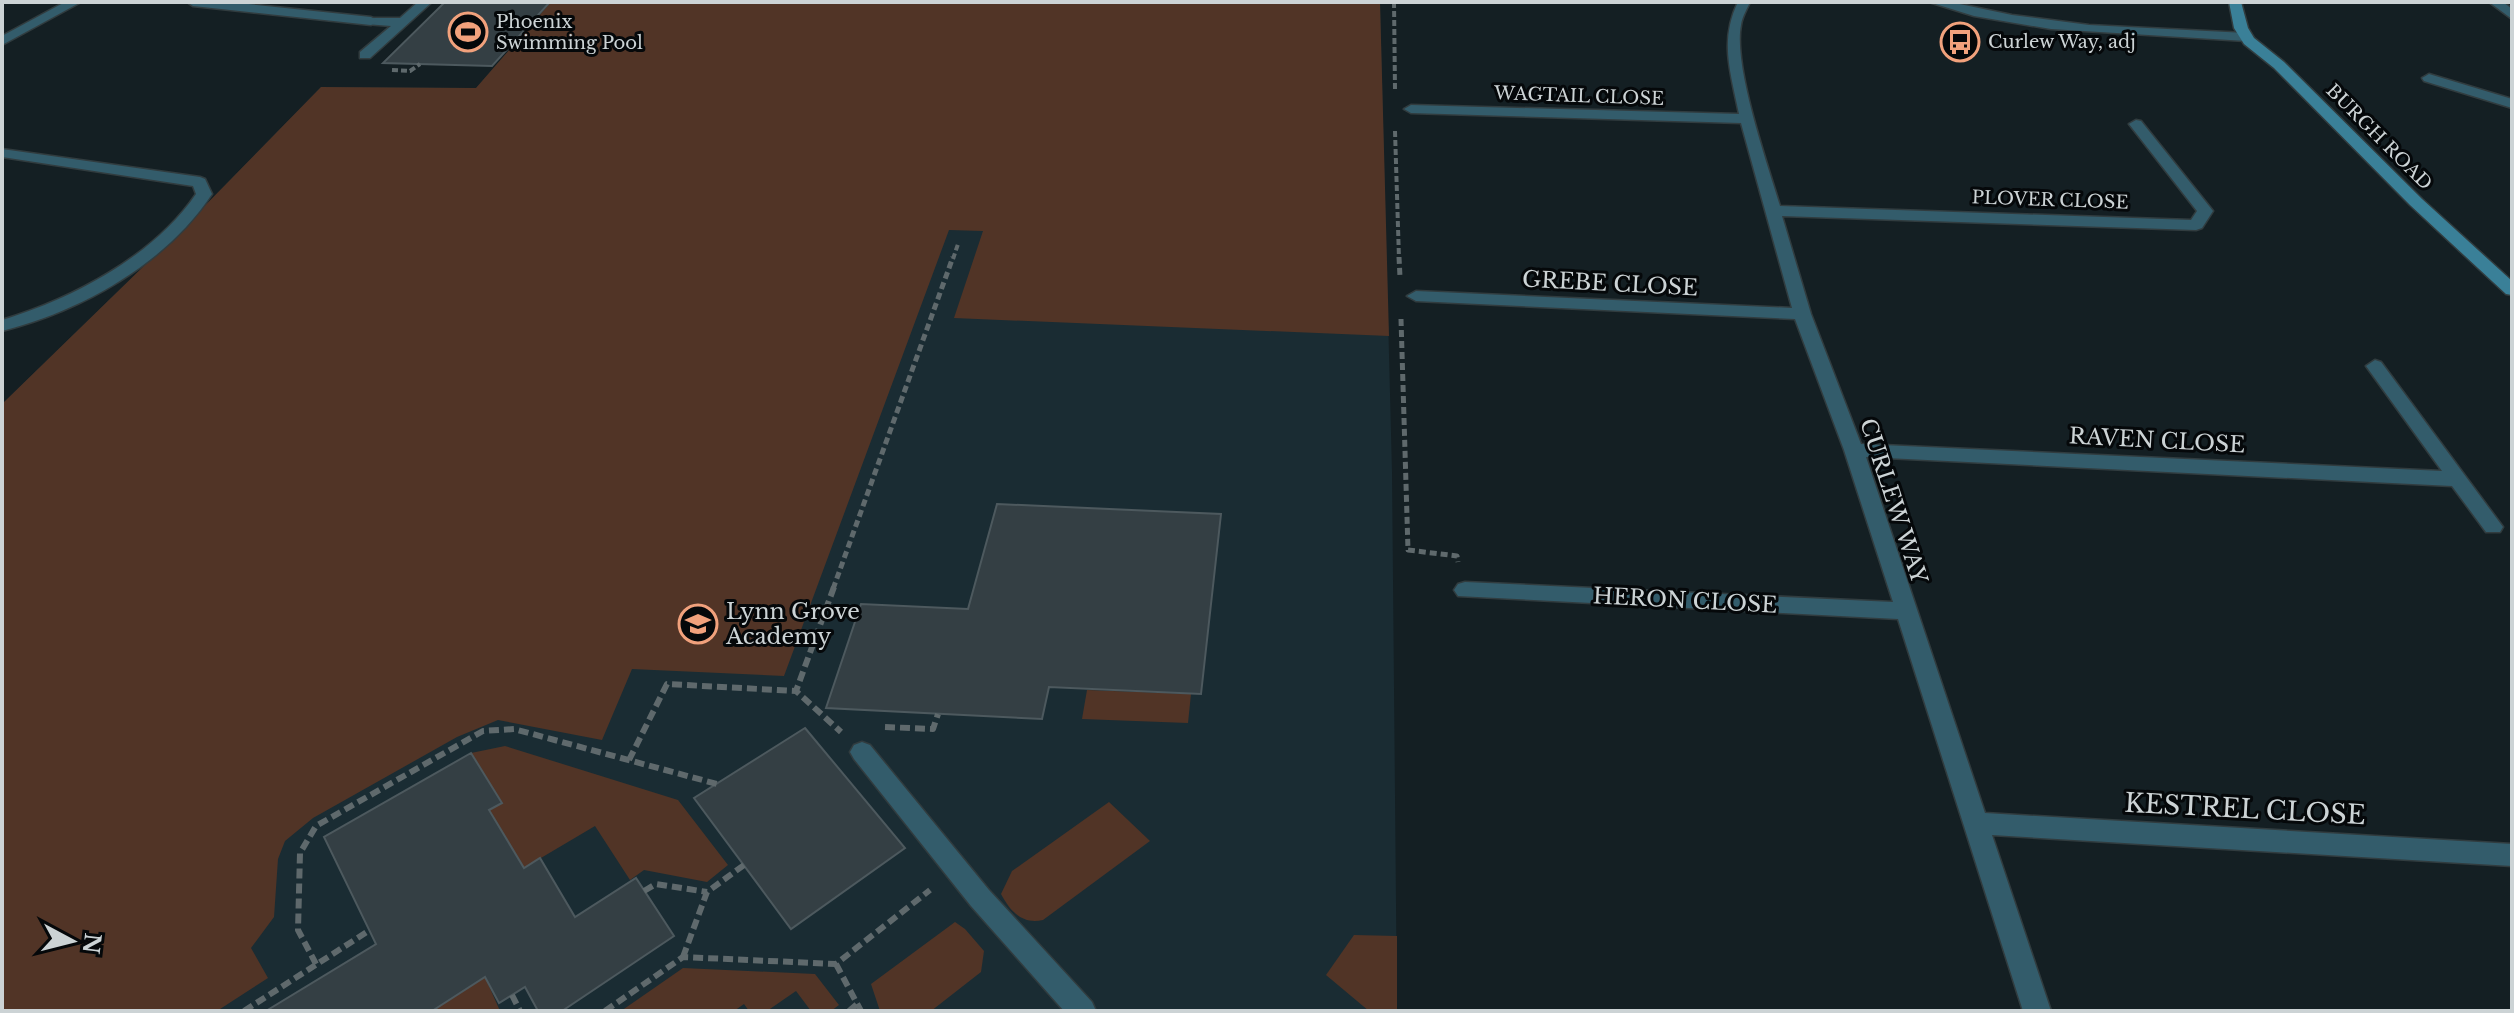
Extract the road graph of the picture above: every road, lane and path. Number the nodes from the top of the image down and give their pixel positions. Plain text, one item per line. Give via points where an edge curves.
1 (75, 2) edge
2 (193, 2) edge
3 (426, 2) edge
4 (1744, 2) edge
5 (1935, 2) edge
6 (2235, 2) edge
7 (2495, 2) edge
8 (2512, 15) edge
9 (403, 22) junction
10 (2246, 37) junction
11 (2, 41) edge
12 (365, 55) dead end
13 (2429, 78) dead end
14 (2510, 100) edge
15 (1411, 109) dead end
16 (1747, 119) junction
17 (2136, 124) dead end
18 (2, 153) edge
19 (1774, 211) junction
20 (958, 244) dead end
21 (2512, 290) edge
22 (1416, 296) dead end
23 (1802, 314) junction
24 (2, 326) edge
25 (2375, 366) dead end
26 (1854, 450) junction
27 (2458, 479) junction
28 (2493, 527) dead end
29 (1465, 590) dead end
30 (1905, 611) junction
31 (796, 691) junction
32 (938, 714) dead end
33 (832, 724) junction
34 (846, 725) dead end
35 (875, 726) dead end
36 (862, 752) joint
37 (629, 760) junction
38 (717, 784) dead end
39 (1974, 823) junction
40 (2512, 855) edge
41 (744, 865) dead end
42 (956, 870) junction
43 (644, 891) dead end
44 (707, 892) junction
45 (370, 930) dead end
46 (683, 957) junction
47 (316, 964) junction
48 (836, 964) junction
49 (512, 995) dead end
50 (859, 1008) edge
51 (244, 1011) edge
52 (520, 1011) edge
53 (605, 1011) edge
54 (849, 1011) edge
55 (1082, 1011) edge
56 (2037, 1011) edge

1 - 11 street
2 - 9 street
3 - 9 street
4 - 16 street, CURLEW WAY via 1734,23 1733,48
5 - 10 street via 2062,29
6 - 10 street
7 - 8 street
9 - 12 street
10 - 21 street, BURGH ROAD
13 - 14 street
15 - 16 street, WAGTAIL CLOSE
16 - 19 street, CURLEW WAY
17 - 19 street, PLOVER CLOSE via 2205,211 2196,225
18 - 24 street via 200,182 204,194 194,210 133,265 41,316
19 - 23 street, CURLEW WAY
20 - 31 path
22 - 23 street, GREBE CLOSE
23 - 26 street, CURLEW WAY
25 - 27 street
26 - 27 street, RAVEN CLOSE
26 - 30 street, CURLEW WAY
27 - 28 street
29 - 30 street, HERON CLOSE
30 - 39 street, CURLEW WAY
31 - 33 path
31 - 37 path via 667,684
32 - 35 path via 933,729
33 - 34 path
33 - 36 path
36 - 42 street
37 - 38 path
37 - 47 path via 514,729 483,731 316,826 300,853 298,930
39 - 40 street, KESTREL CLOSE
39 - 56 street, CURLEW WAY
41 - 44 path
42 - 48 path
42 - 55 street
43 - 44 path via 656,884
44 - 46 path
45 - 47 path
46 - 48 path
46 - 53 path
47 - 51 path
48 - 50 path
49 - 52 path
50 - 54 path

